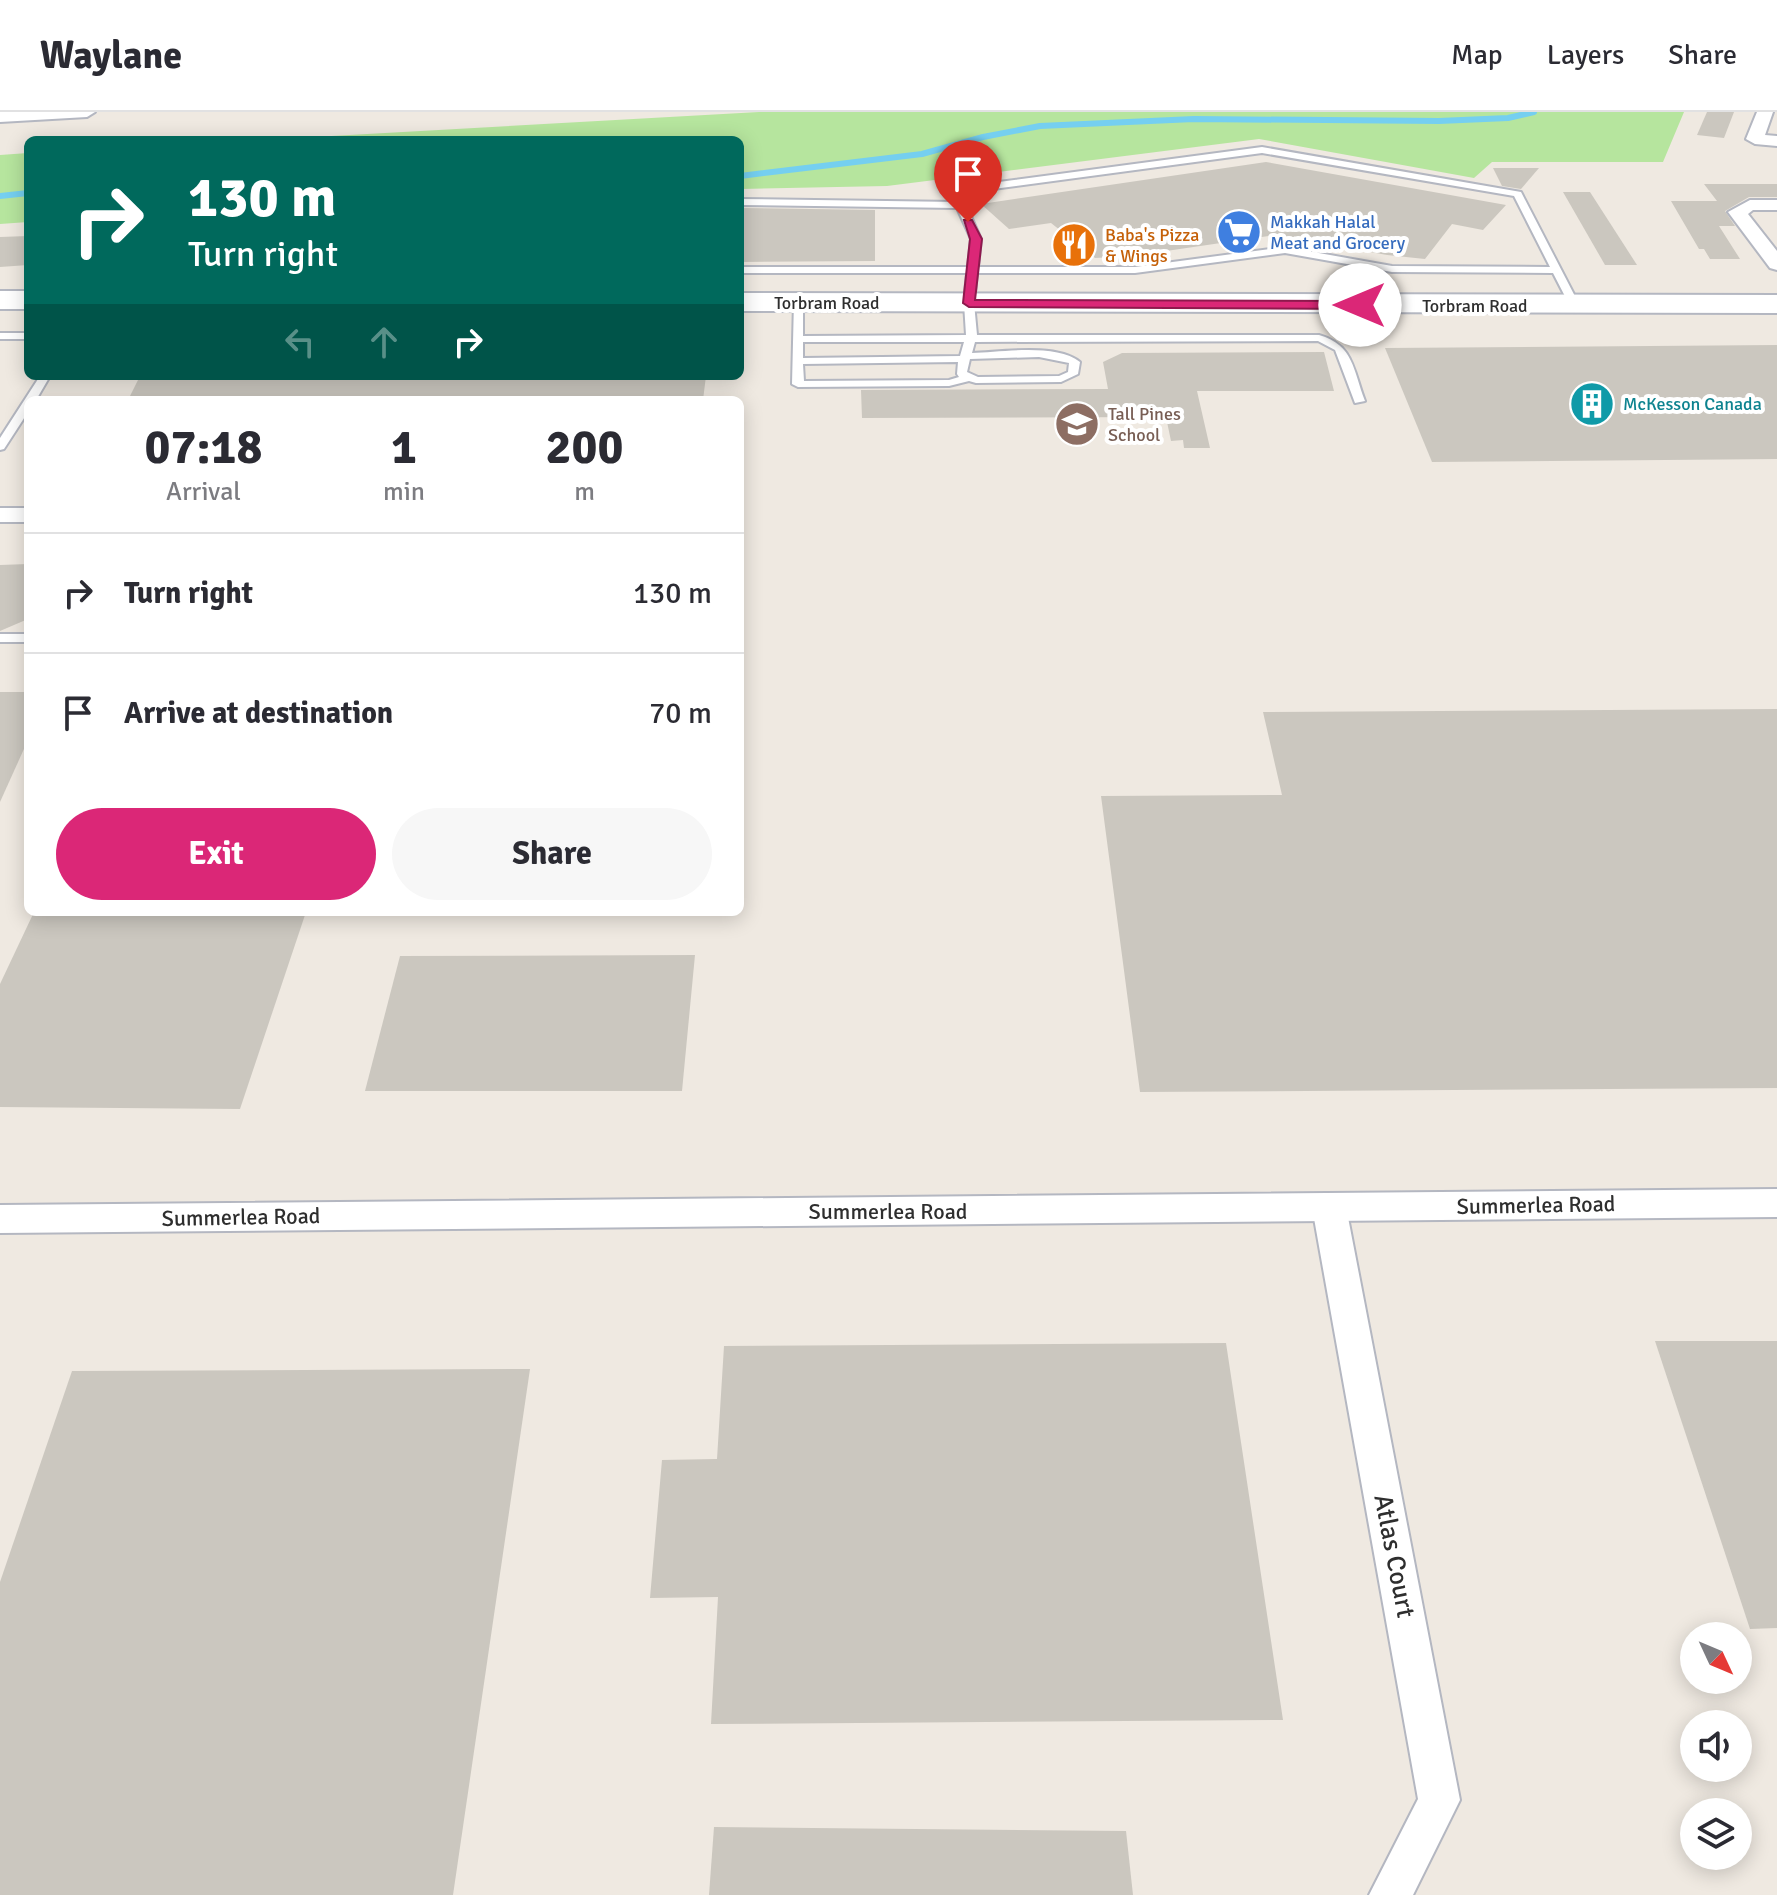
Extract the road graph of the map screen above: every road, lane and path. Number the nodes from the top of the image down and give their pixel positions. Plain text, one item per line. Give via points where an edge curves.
1 (87, 112) edge
2 (1765, 112) edge
3 (0, 117) edge
4 (1777, 141) edge
5 (744, 202) edge
6 (961, 205) junction
7 (1777, 205) edge
8 (1777, 264) edge
9 (973, 269) junction
10 (744, 270) edge
11 (1557, 270) junction
12 (0, 300) edge
13 (24, 300) edge
14 (744, 302) edge
15 (798, 303) junction
16 (969, 303) junction
17 (1777, 304) edge
18 (1575, 306) junction
19 (0, 336) edge
20 (24, 336) edge
21 (971, 338) junction
22 (798, 339) junction
23 (965, 357) junction
24 (797, 361) junction
25 (967, 378) junction
26 (1359, 401) dead end
27 (24, 409) edge
28 (0, 447) edge
29 (0, 515) edge
30 (24, 515) edge
31 (0, 638) edge
32 (24, 638) edge
33 (1777, 1203) edge
34 (1329, 1207) junction
35 (0, 1219) edge
36 (1391, 1895) edge

1 - 3 street
2 - 4 street via 1755,139
5 - 6 lane
6 - 9 lane via 976,239
6 - 11 lane via 963,194 976,188 1262,150 1518,194
7 - 8 street via 1750,205 1737,212
9 - 10 lane
9 - 11 lane via 1135,270 1285,250 1392,269
9 - 16 lane
11 - 18 lane
12 - 13 main road
14 - 15 main road, Torbram Road
15 - 16 main road, Torbram Road
15 - 22 lane
16 - 18 main road, Torbram Road
16 - 21 lane
17 - 18 main road, Torbram Road
19 - 20 lane
21 - 22 lane
21 - 23 lane
21 - 26 lane via 1319,338 1340,349
22 - 24 lane
23 - 24 lane
23 - 25 lane via 962,374
23 - 25 lane via 1052,355 1075,362 1067,378
24 - 25 lane via 798,384 949,383
27 - 28 lane
29 - 30 street
31 - 32 lane
33 - 34 street, Summerlea Road
34 - 35 street, Summerlea Road
34 - 36 street, Atlas Court via 1439,1800

